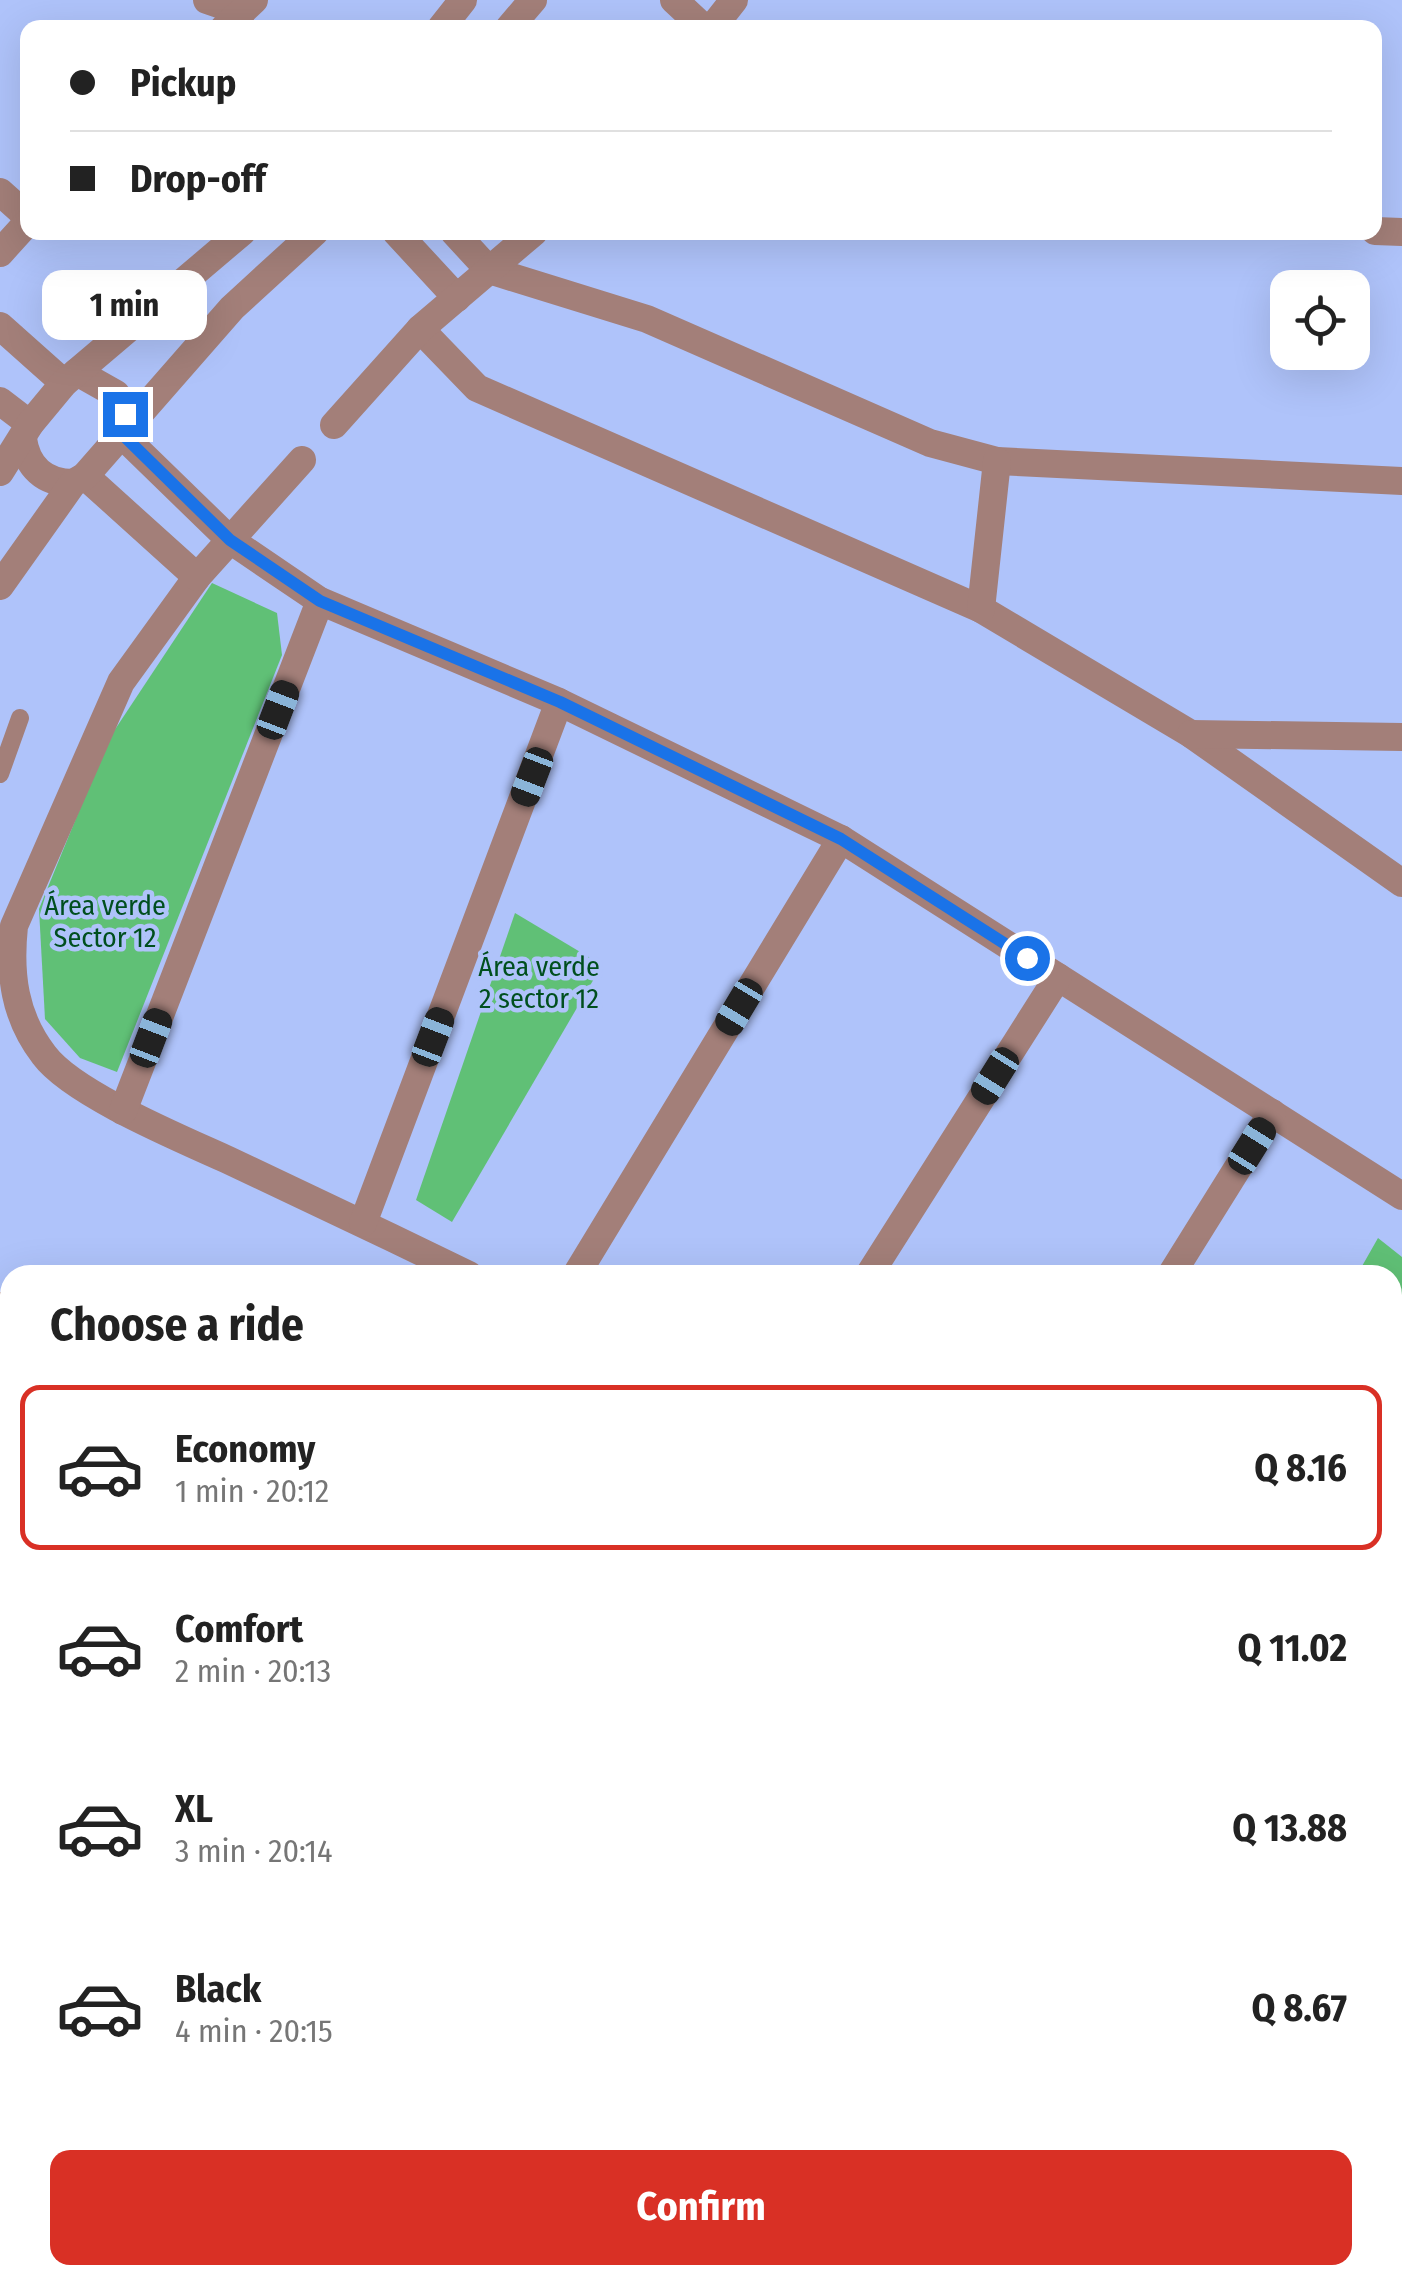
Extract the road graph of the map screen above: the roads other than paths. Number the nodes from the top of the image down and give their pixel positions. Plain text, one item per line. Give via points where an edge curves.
1 (206, 0) edge
2 (463, 0) edge
3 (533, 0) edge
4 (674, 0) edge
5 (734, 0) edge
6 (240, 13) edge
7 (447, 20) edge
8 (516, 20) edge
9 (695, 20) edge
10 (718, 20) edge
11 (0, 192) edge
12 (20, 212) edge
13 (20, 229) edge
14 (233, 240) edge
15 (306, 240) edge
16 (403, 240) edge
17 (461, 240) edge
18 (525, 240) edge
19 (0, 253) edge
20 (489, 270) junction
21 (457, 298) junction
22 (0, 326) edge
23 (420, 329) junction
24 (71, 378) junction
25 (0, 401) edge
26 (334, 425) dead end
27 (124, 430) junction
28 (27, 431) junction
29 (302, 460) dead end
30 (997, 461) junction
31 (0, 472) edge
32 (79, 480) junction
33 (1402, 482) edge
34 (230, 540) junction
35 (197, 577) junction
36 (0, 586) edge
37 (320, 601) junction
38 (981, 609) junction
39 (560, 702) junction
40 (20, 718) dead end
41 (1191, 734) junction
42 (1402, 737) edge
43 (0, 774) edge
44 (841, 839) junction
45 (1402, 883) edge
46 (1058, 977) junction
47 (123, 1112) junction
48 (1272, 1114) junction
49 (1402, 1196) edge
50 (363, 1223) junction
51 (448, 1265) edge
52 (582, 1265) edge
53 (874, 1265) edge
54 (1177, 1265) edge

1 - 6 street
2 - 7 street
3 - 8 street
4 - 9 street
5 - 10 street
11 - 12 street
13 - 19 street
14 - 24 street
15 - 27 street via 232,308
16 - 21 street
17 - 20 street
18 - 20 street
20 - 21 street
20 - 30 street via 647,319 930,444
21 - 23 street
22 - 24 street
23 - 26 street
23 - 38 street via 477,388
24 - 27 street via 116,394
24 - 28 street
25 - 28 street
27 - 32 street
27 - 34 street
28 - 31 street
28 - 32 street via 28,457 38,472 54,482
29 - 34 street
30 - 33 street
30 - 38 street
32 - 35 street
32 - 36 street
34 - 35 street
34 - 37 street
35 - 47 street via 120,682 14,926 12,979 27,1030 46,1060
37 - 39 street
37 - 47 street
38 - 41 street
39 - 44 street
39 - 50 street
40 - 43 lane
41 - 42 street
41 - 45 street
44 - 46 street
44 - 52 street
46 - 48 street
46 - 53 street
47 - 50 street
48 - 49 street
48 - 54 street
50 - 51 street

